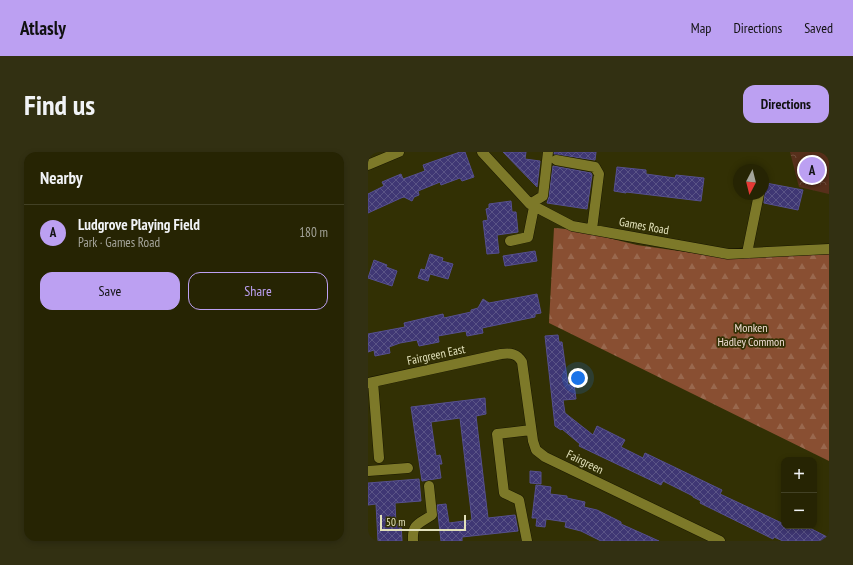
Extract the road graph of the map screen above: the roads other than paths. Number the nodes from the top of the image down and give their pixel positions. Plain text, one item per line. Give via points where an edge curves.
1 (399, 152) edge
2 (482, 152) edge
3 (548, 152) edge
4 (556, 160) dead end
5 (368, 165) edge
6 (758, 200) edge
7 (532, 205) junction
8 (592, 229) junction
9 (510, 241) dead end
10 (829, 249) edge
11 (748, 253) junction
12 (509, 353) joint
13 (370, 382) edge
14 (531, 430) junction
15 (379, 458) dead end
16 (408, 468) dead end
17 (368, 471) edge
18 (429, 486) dead end
19 (413, 536) edge
20 (526, 541) edge
21 (720, 541) edge

1 - 5 street
2 - 7 street, Games Road
3 - 7 street via 543,196
4 - 8 street via 595,167 599,174
6 - 11 street
7 - 8 street, Games Road via 572,226
7 - 9 street via 528,237
8 - 11 street, Games Road via 728,254
10 - 11 street, Games Road
12 - 13 street, Fairgreen East
12 - 14 street, Fairgreen via 516,354 522,362
13 - 15 street
14 - 20 street via 497,434 504,493 519,500
14 - 21 street, Fairgreen via 536,450 545,457
16 - 17 street
18 - 19 street via 432,515 416,524

